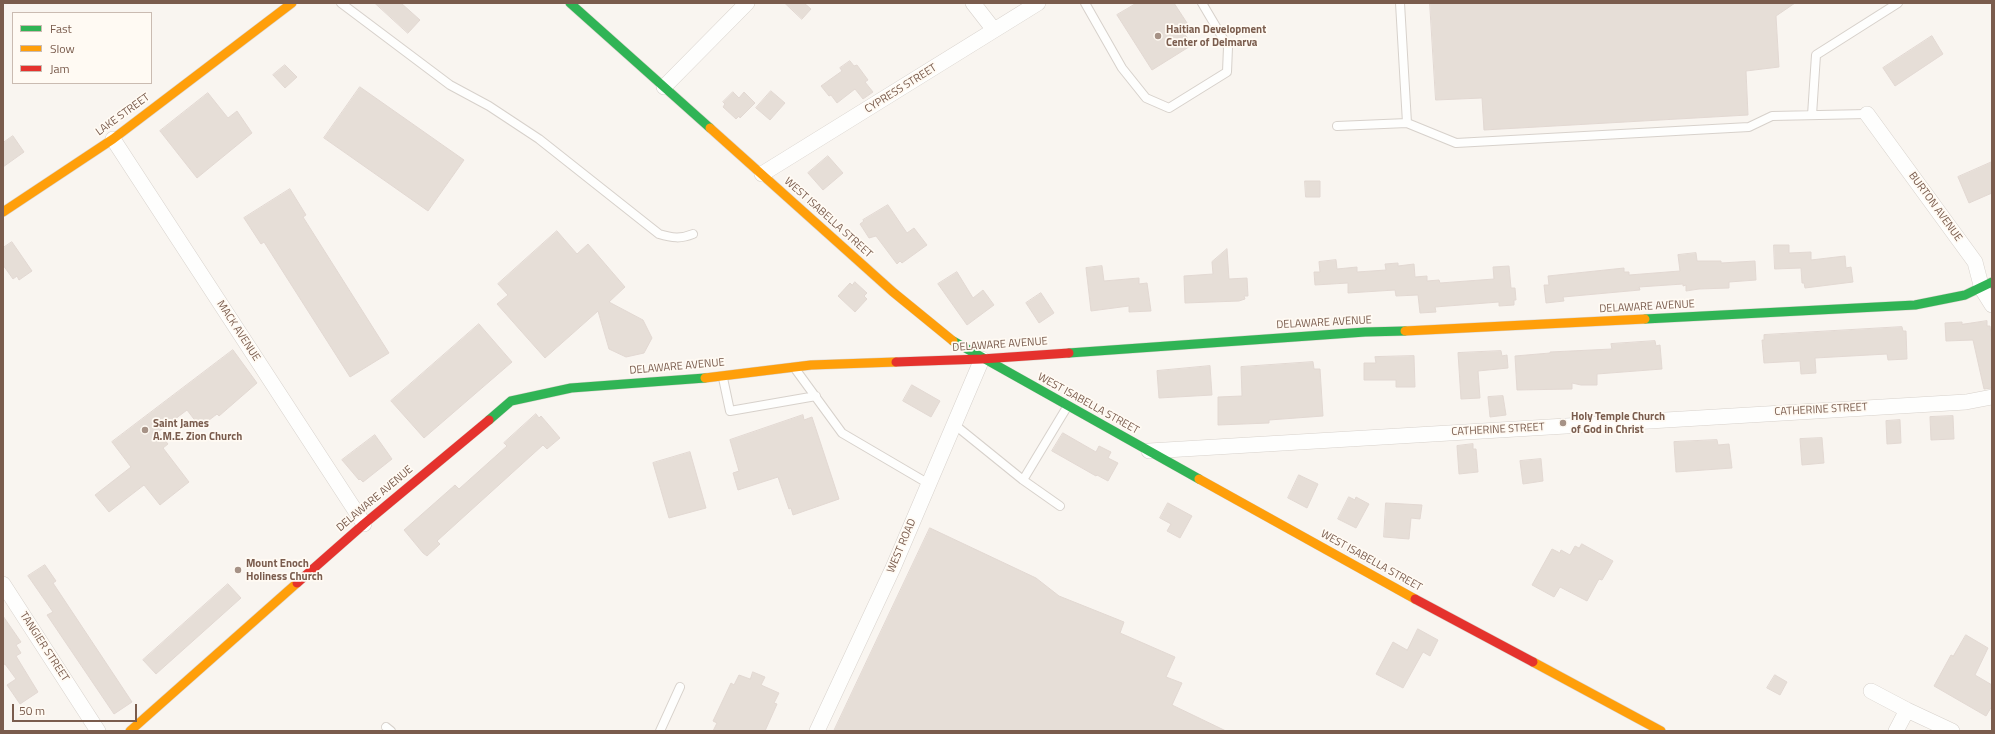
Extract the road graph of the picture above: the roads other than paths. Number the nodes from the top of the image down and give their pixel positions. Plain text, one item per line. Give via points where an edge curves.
1 (292, 3) edge
2 (341, 3) edge
3 (570, 3) edge
4 (747, 3) edge
5 (973, 3) edge
6 (1038, 3) edge
7 (1085, 3) edge
8 (1202, 3) edge
9 (1400, 3) edge
10 (1898, 3) edge
11 (994, 30) junction
12 (664, 87) junction
13 (1867, 114) joint
14 (1812, 115) junction
15 (1407, 123) junction
16 (1337, 126) dead end
17 (113, 139) junction
18 (762, 174) junction
19 (3, 212) edge
20 (693, 234) dead end
21 (1987, 286) edge
22 (1992, 306) edge
23 (982, 359) junction
24 (794, 367) junction
25 (722, 376) junction
26 (816, 396) junction
27 (1992, 398) edge
28 (1067, 406) junction
29 (956, 425) junction
30 (1147, 451) junction
31 (1023, 480) junction
32 (929, 484) junction
33 (1060, 506) dead end
34 (364, 524) junction
35 (3, 584) edge
36 (680, 687) dead end
37 (1872, 691) dead end
38 (1907, 710) junction
39 (98, 731) edge
40 (130, 731) edge
41 (660, 731) edge
42 (817, 731) edge
43 (1661, 731) edge
44 (1896, 731) edge
45 (1952, 731) edge

1 - 17 street, LAKE STREET
2 - 20 lane via 450,85 489,106 539,139 659,234 673,238
3 - 12 street, WEST ISABELLA STREET
4 - 12 street
5 - 11 street
6 - 11 street, CYPRESS STREET
7 - 8 lane via 1122,68 1136,86 1146,98 1169,108 1227,72 1228,46
9 - 15 lane
10 - 14 lane via 1816,55
11 - 18 street, CYPRESS STREET
12 - 18 street, WEST ISABELLA STREET
13 - 14 lane
13 - 21 street, BURTON AVENUE via 1975,262
14 - 15 lane via 1772,116 1749,127 1456,143
15 - 16 lane
17 - 19 street, LAKE STREET
17 - 34 street, MACK AVENUE
18 - 23 street, WEST ISABELLA STREET via 925,319 954,342
21 - 22 street, BURTON AVENUE
21 - 23 street, DELAWARE AVENUE via 1952,300 1914,305 1365,332
23 - 24 street, DELAWARE AVENUE
23 - 28 street, WEST ISABELLA STREET
23 - 29 street, WEST ROAD
24 - 25 street, DELAWARE AVENUE
24 - 26 lane
25 - 26 lane via 730,411
25 - 34 street, DELAWARE AVENUE via 570,388 511,401
26 - 32 lane via 842,433
27 - 30 street, CATHERINE STREET via 1966,402
28 - 30 street, WEST ISABELLA STREET
28 - 31 lane
29 - 31 lane
29 - 32 street, WEST ROAD
30 - 43 street, WEST ISABELLA STREET via 1403,593
31 - 33 lane
32 - 42 street, WEST ROAD
34 - 40 street, DELAWARE AVENUE
35 - 39 street, TANGIER STREET
36 - 41 lane
37 - 38 street
38 - 44 street
38 - 45 street

